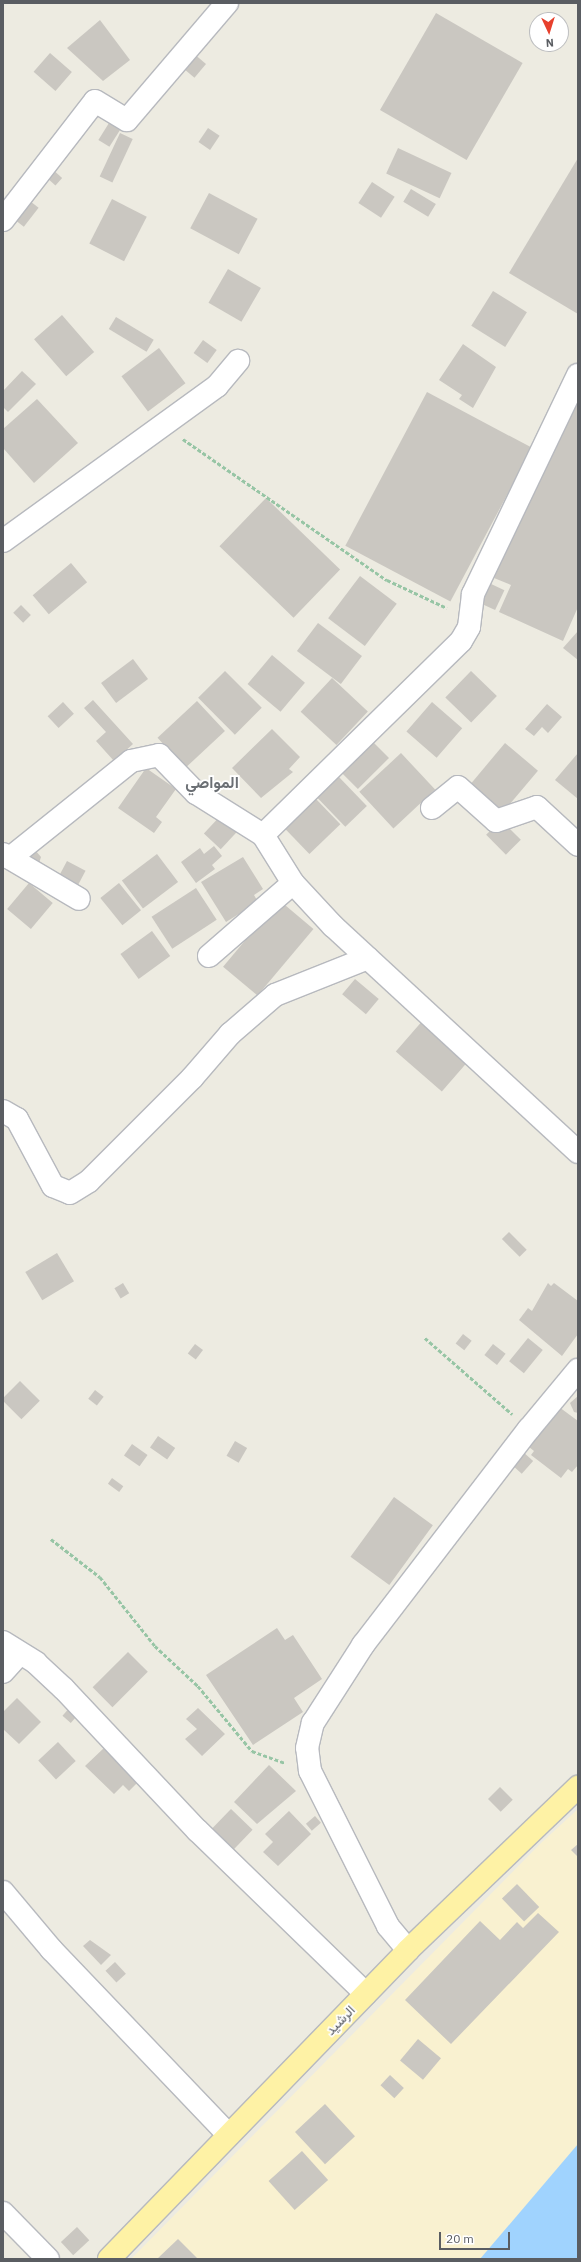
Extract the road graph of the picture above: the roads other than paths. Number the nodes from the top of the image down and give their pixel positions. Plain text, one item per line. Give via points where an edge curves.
1 (227, 3) edge
2 (3, 220) edge
3 (238, 361) dead end
4 (578, 375) edge
5 (3, 541) edge
6 (432, 808) dead end
7 (263, 835) junction
8 (578, 845) edge
9 (7, 856) edge
10 (293, 883) junction
11 (79, 900) dead end
12 (210, 956) dead end
13 (368, 958) junction
14 (3, 1111) edge
15 (578, 1152) edge
16 (578, 1370) edge
17 (11, 1648) edge
18 (3, 1672) edge
19 (578, 1787) edge
20 (3, 1892) edge
21 (408, 1950) junction
22 (366, 1994) junction
23 (229, 2135) junction
24 (3, 2213) edge
25 (48, 2259) edge
26 (109, 2259) edge

1 - 2 street via 127,120 95,101
3 - 5 street via 217,386 161,424
4 - 7 street via 473,594 469,618 461,641
6 - 8 street via 458,788 496,821 537,807
7 - 9 street via 196,793 159,755 142,756 131,761
7 - 10 street
9 - 11 street
10 - 12 street
10 - 13 street
13 - 14 street via 276,995 230,1034 192,1078 89,1181 70,1193 53,1186 17,1120
13 - 15 street
16 - 21 street via 529,1429 327,1698 313,1723 307,1748 310,1771 388,1926
17 - 18 street
17 - 22 street via 36,1663 64,1689 197,1830
19 - 21 main road, الرشيد
20 - 23 street via 51,1949
21 - 22 main road, الرشيد
22 - 23 main road, الرشيد
23 - 26 main road, الرشيد
24 - 25 street

